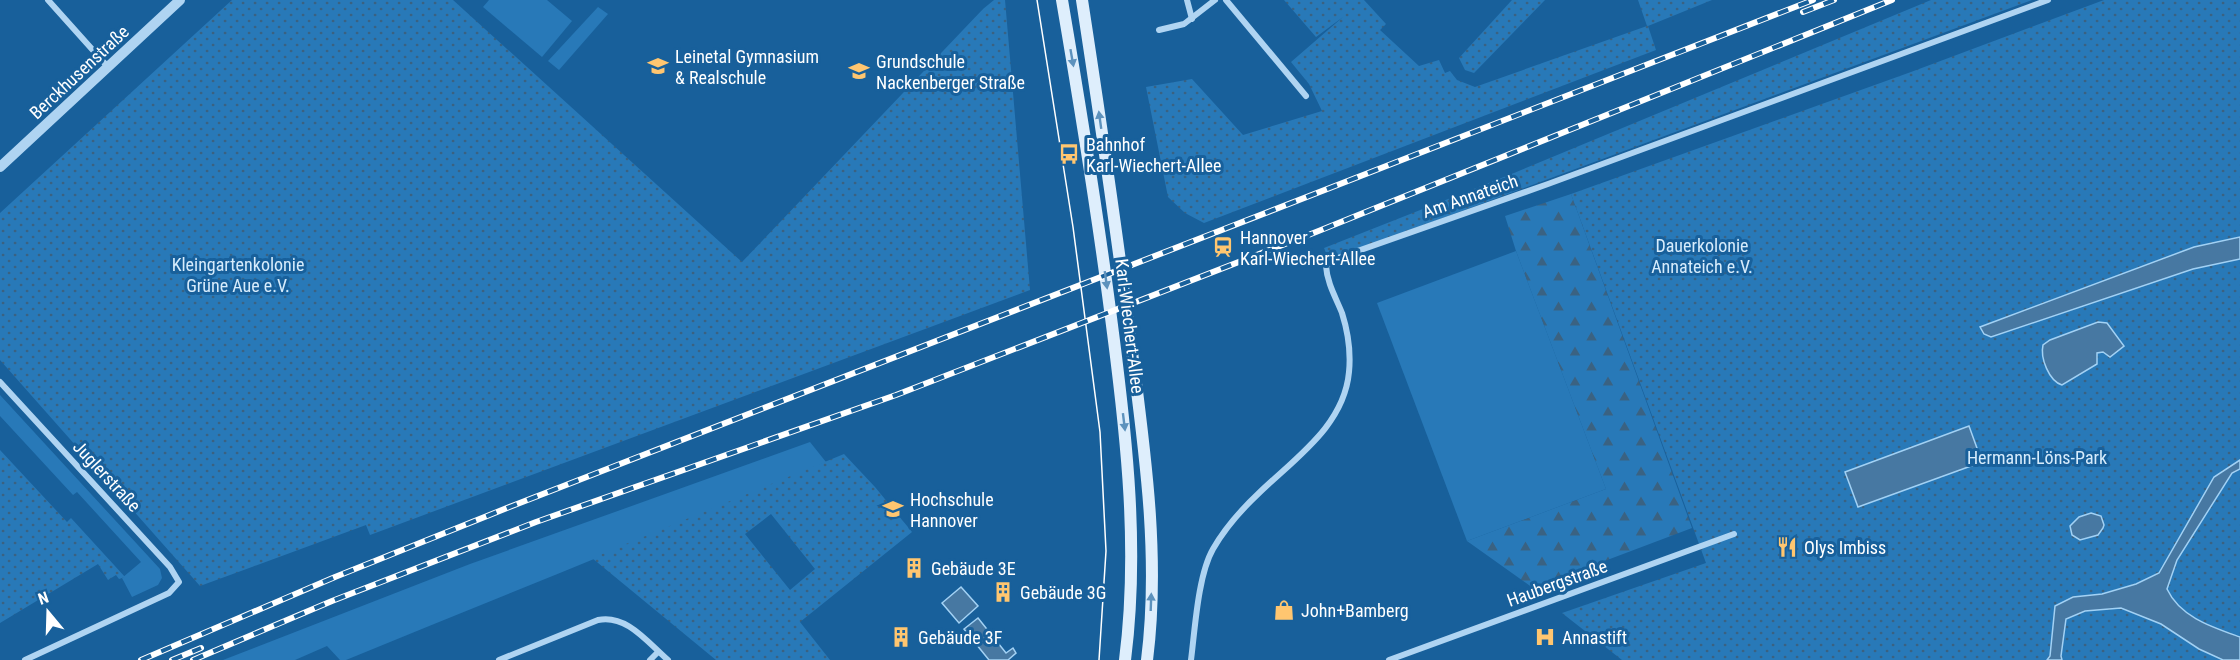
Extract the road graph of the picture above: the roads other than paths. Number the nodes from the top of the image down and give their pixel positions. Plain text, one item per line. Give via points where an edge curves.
1 (48, 0) edge
2 (180, 0) edge
3 (1062, 0) edge
4 (1082, 0) edge
5 (1187, 0) edge
6 (1215, 0) edge
7 (1226, 0) edge
8 (2048, 0) edge
9 (1192, 19) junction
10 (1159, 30) dead end
11 (108, 67) junction
12 (1306, 96) dead end
13 (0, 168) edge
14 (0, 382) edge
15 (1734, 534) dead end
16 (658, 652) junction
17 (25, 660) edge
18 (499, 660) edge
19 (650, 660) edge
20 (668, 660) edge
21 (1125, 660) edge
22 (1147, 660) edge
23 (1191, 660) edge
24 (1389, 660) edge

1 - 11 street
2 - 11 street, Berckhusenstraße
3 -> 21 main road, Karl-Wiechert-Allee via 1098,222 1125,434 1131,546
22 -> 4 main road, Karl-Wiechert-Allee via 1151,546 1142,432
5 - 9 street
6 - 9 street
7 - 12 street
8 - 23 street, Am Annateich via 1335,259 1326,266 1326,275 1348,335 1349,374 1342,397 1319,436 1241,512 1212,551 1203,578
9 - 10 street
11 - 13 street, Berckhusenstraße
14 - 17 street, Juglerstraße via 170,567 179,582 169,593
15 - 24 street, Haubergstraße
16 - 18 street via 626,624 606,619
16 - 19 street
16 - 20 street

